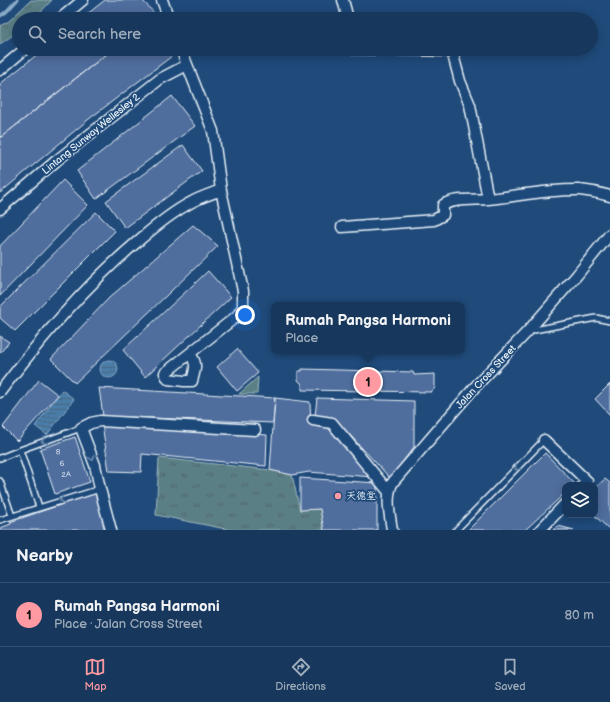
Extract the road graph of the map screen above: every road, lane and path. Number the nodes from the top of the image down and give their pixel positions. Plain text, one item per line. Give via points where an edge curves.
1 (83, 0) edge
2 (162, 0) edge
3 (343, 0) edge
4 (68, 12) edge
5 (166, 12) edge
6 (346, 12) edge
7 (17, 56) edge
8 (184, 56) edge
9 (453, 56) edge
10 (187, 65) junction
11 (0, 70) edge
12 (221, 190) junction
13 (610, 196) edge
14 (488, 199) junction
15 (0, 209) edge
16 (342, 227) dead end
17 (610, 234) edge
18 (610, 321) edge
19 (528, 331) junction
20 (190, 354) dead end
21 (0, 392) edge
22 (313, 420) dead end
23 (81, 428) junction
24 (255, 430) dead end
25 (544, 440) joint
26 (20, 450) junction
27 (0, 458) edge
28 (0, 481) edge
29 (586, 482) edge
30 (100, 489) junction
31 (389, 492) junction
32 (39, 507) junction
33 (562, 507) edge
34 (12, 516) junction
35 (0, 520) edge
36 (112, 530) edge
37 (392, 530) edge
38 (456, 530) edge
39 (540, 530) edge

1 - 4 street
2 - 5 street
3 - 6 street
7 - 11 street
8 - 10 street
9 - 14 street via 470,106
10 - 12 street via 213,131
10 - 15 street, Lintang Sunway Wellesley 2 via 160,79 56,160
12 - 20 street via 243,291 243,307 237,316
12 - 21 street via 178,210 93,281
13 - 14 street via 580,190
14 - 16 street via 447,202 443,205 443,216 434,220
17 - 19 street, Jalan Cross Street
18 - 19 lane via 596,318
19 - 31 street, Jalan Cross Street via 450,415 393,482
22 - 31 street via 332,423
23 - 24 street via 100,421
23 -> 26 lane
23 -> 30 street via 95,465
25 - 29 street
25 -> 38 lane
26 - 27 lane
26 - 32 lane
28 - 34 lane
30 -> 32 lane
30 - 36 street
31 - 37 street
32 - 34 lane
33 - 39 street
34 - 35 lane

